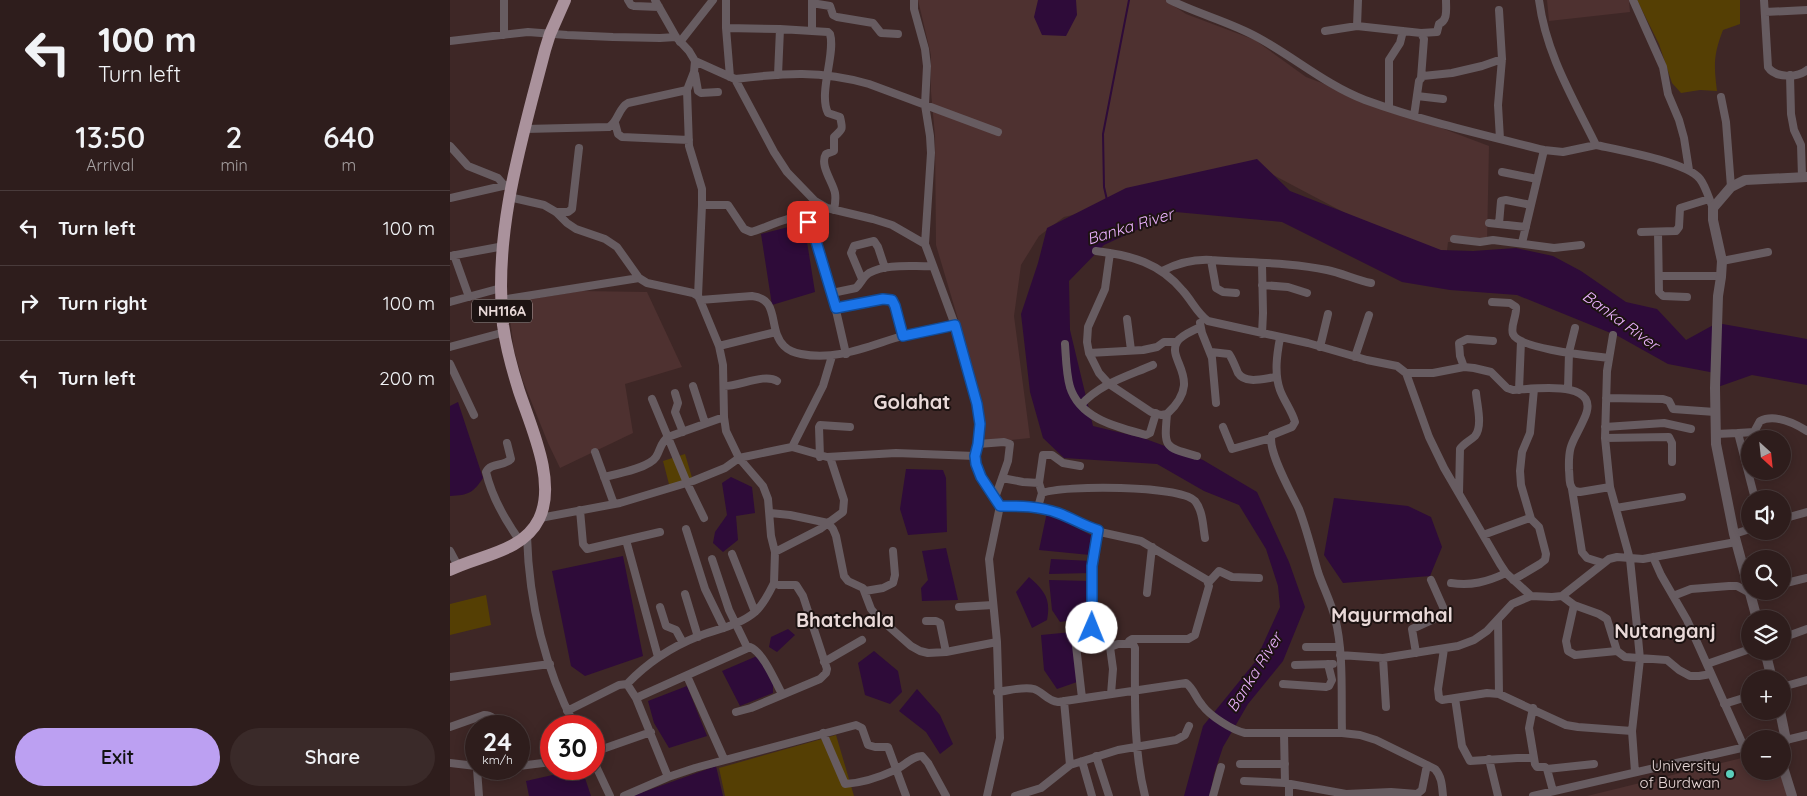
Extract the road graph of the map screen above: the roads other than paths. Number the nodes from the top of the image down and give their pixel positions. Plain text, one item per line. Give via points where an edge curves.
1 (504, 0) edge
2 (565, 0) edge
3 (628, 0) edge
4 (713, 0) edge
5 (726, 0) edge
6 (914, 0) edge
7 (1170, 0) edge
8 (1358, 0) edge
9 (1446, 0) edge
10 (1539, 0) edge
11 (1633, 0) edge
12 (1764, 0) edge
13 (812, 2) edge
14 (657, 3) edge
15 (1498, 10) dead end
16 (1807, 10) edge
17 (1765, 12) junction
18 (1357, 26) junction
19 (726, 28) junction
20 (780, 29) junction
21 (812, 31) junction
22 (1325, 31) dead end
23 (1403, 31) junction
24 (1421, 33) junction
25 (550, 34) junction
26 (898, 34) dead end
27 (504, 35) junction
28 (678, 39) junction
29 (450, 41) edge
30 (1502, 59) junction
31 (695, 61) junction
32 (713, 70) junction
33 (1807, 70) edge
34 (827, 74) junction
35 (694, 75) junction
36 (778, 75) junction
37 (1790, 75) junction
38 (732, 78) junction
39 (1420, 78) junction
40 (687, 90) junction
41 (718, 92) dead end
42 (1417, 96) junction
43 (1721, 97) dead end
44 (1443, 100) dead end
45 (925, 105) junction
46 (1389, 108) junction
47 (1414, 116) junction
48 (615, 123) junction
49 (525, 129) junction
50 (998, 132) dead end
51 (1500, 139) junction
52 (688, 140) junction
53 (1596, 145) junction
54 (450, 146) edge
55 (579, 148) dead end
56 (1544, 150) junction
57 (1688, 170) junction
58 (1502, 172) dead end
59 (1804, 177) edge
60 (1537, 179) junction
61 (1731, 187) junction
62 (508, 189) junction
63 (450, 198) edge
64 (1711, 203) junction
65 (702, 205) junction
66 (1531, 205) junction
67 (834, 210) junction
68 (556, 212) junction
69 (1489, 223) dead end
70 (1499, 224) junction
71 (1526, 227) junction
72 (1640, 232) dead end
73 (1658, 232) junction
74 (1454, 239) dead end
75 (1522, 243) junction
76 (925, 244) junction
77 (1581, 245) dead end
78 (504, 246) junction
79 (1096, 251) dead end
80 (1768, 252) dead end
81 (1110, 253) junction
82 (452, 255) edge
83 (1211, 260) junction
84 (1722, 261) junction
85 (1262, 264) junction
86 (933, 266) junction
87 (885, 268) junction
88 (1162, 271) junction
89 (1659, 276) junction
90 (1721, 276) junction
91 (639, 278) junction
92 (862, 279) junction
93 (1371, 283) dead end
94 (1262, 285) junction
95 (1307, 292) dead end
96 (832, 293) junction
97 (1236, 293) dead end
98 (501, 294) junction
99 (469, 297) junction
100 (1687, 297) dead end
101 (699, 298) junction
102 (450, 302) edge
103 (1492, 302) dead end
104 (836, 308) junction
105 (1328, 314) dead end
106 (1369, 315) dead end
107 (1202, 316) junction
108 (1127, 319) dead end
109 (955, 325) junction
110 (1200, 327) junction
111 (1575, 328) dead end
112 (505, 332) junction
113 (776, 332) junction
114 (1262, 334) junction
115 (1613, 335) dead end
116 (903, 336) junction
117 (1280, 338) junction
118 (1494, 341) dead end
119 (1521, 341) junction
120 (1177, 342) junction
121 (1065, 344) dead end
122 (719, 346) junction
123 (450, 347) edge
124 (1320, 347) junction
125 (1131, 350) junction
126 (1211, 352) junction
127 (1570, 352) junction
128 (1089, 353) junction
129 (846, 354) junction
130 (832, 356) junction
131 (1355, 357) junction
132 (1609, 358) junction
133 (450, 364) edge
134 (1154, 365) dead end
135 (1464, 367) junction
136 (1406, 373) junction
137 (1277, 377) junction
138 (776, 381) dead end
139 (1109, 384) junction
140 (693, 386) dead end
141 (724, 386) junction
142 (1534, 389) junction
143 (1568, 389) junction
144 (1519, 390) junction
145 (675, 393) dead end
146 (1476, 393) dead end
147 (1606, 398) junction
148 (652, 399) dead end
149 (1216, 403) dead end
150 (1081, 405) junction
151 (1715, 412) junction
152 (1156, 413) junction
153 (1167, 414) junction
154 (474, 415) dead end
155 (724, 417) junction
156 (705, 423) junction
157 (850, 427) dead end
158 (1223, 427) dead end
159 (1605, 427) junction
160 (1691, 429) dead end
161 (1807, 431) edge
162 (683, 432) junction
163 (1738, 433) junction
164 (1716, 434) junction
165 (668, 438) junction
166 (1271, 438) junction
167 (1605, 438) junction
168 (507, 443) dead end
169 (978, 444) junction
170 (792, 447) junction
171 (595, 452) dead end
172 (975, 456) junction
173 (1197, 456) dead end
174 (820, 457) junction
175 (739, 458) junction
176 (830, 458) junction
177 (1672, 462) dead end
178 (1080, 466) dead end
179 (604, 477) junction
180 (1002, 478) junction
181 (687, 483) junction
182 (1039, 483) junction
183 (1610, 486) junction
184 (1572, 489) junction
185 (1754, 490) edge
186 (1042, 493) junction
187 (1459, 495) junction
188 (1682, 497) dead end
189 (995, 498) junction
190 (614, 504) junction
191 (1000, 506) junction
192 (1038, 507) junction
193 (1616, 508) junction
194 (580, 510) junction
195 (1807, 512) edge
196 (770, 513) junction
197 (1791, 516) edge
198 (540, 518) junction
199 (704, 518) dead end
200 (1531, 519) junction
201 (828, 523) junction
202 (686, 529) dead end
203 (1098, 530) junction
204 (660, 532) dead end
205 (1741, 534) edge
206 (1482, 535) junction
207 (1206, 538) dead end
208 (1735, 538) junction
209 (523, 539) junction
210 (626, 540) junction
211 (1152, 547) junction
212 (450, 551) edge
213 (893, 551) dead end
214 (775, 552) junction
215 (732, 554) dead end
216 (1741, 556) edge
217 (1653, 557) junction
218 (712, 559) dead end
219 (1630, 559) junction
220 (1603, 563) junction
221 (454, 568) edge
222 (1506, 573) junction
223 (1259, 578) dead end
224 (1807, 578) edge
225 (1431, 580) dead end
226 (1513, 580) junction
227 (1791, 582) edge
228 (774, 583) junction
229 (1208, 583) junction
230 (1451, 583) dead end
231 (1741, 588) edge
232 (865, 591) junction
233 (1147, 593) dead end
234 (685, 594) dead end
235 (1531, 596) junction
236 (1562, 596) junction
237 (1673, 596) junction
238 (993, 605) junction
239 (1574, 605) junction
240 (660, 607) dead end
241 (959, 607) dead end
242 (755, 612) junction
243 (1498, 620) junction
244 (926, 621) dead end
245 (735, 624) junction
246 (724, 628) junction
247 (1092, 628) junction
248 (1807, 630) edge
249 (1791, 635) edge
250 (698, 637) junction
251 (862, 640) dead end
252 (997, 642) junction
253 (683, 644) junction
254 (1128, 644) junction
255 (1112, 646) junction
256 (747, 647) junction
257 (1306, 647) dead end
258 (1444, 649) junction
259 (1339, 651) junction
260 (1617, 651) junction
261 (946, 652) junction
262 (1741, 652) edge
263 (1416, 653) junction
264 (658, 657) junction
265 (1383, 658) junction
266 (1640, 659) junction
267 (824, 662) junction
268 (550, 664) junction
269 (1328, 664) junction
270 (1340, 664) junction
271 (1707, 664) junction
272 (1296, 665) dead end
273 (1711, 674) junction
274 (687, 676) junction
275 (450, 677) edge
276 (1807, 680) edge
277 (627, 684) junction
278 (1283, 684) dead end
279 (1791, 684) edge
280 (1135, 690) junction
281 (998, 692) junction
282 (782, 694) junction
283 (1111, 694) junction
284 (1499, 694) junction
285 (636, 698) junction
286 (1082, 698) junction
287 (1455, 698) junction
288 (1741, 699) edge
289 (1064, 701) junction
290 (1724, 704) junction
291 (1386, 707) dead end
292 (1533, 708) junction
293 (567, 711) junction
294 (736, 712) dead end
295 (569, 715) edge
296 (465, 722) edge
297 (1190, 726) dead end
298 (450, 727) edge
299 (1632, 731) junction
300 (651, 732) junction
301 (823, 733) junction
302 (1284, 733) junction
303 (1342, 733) junction
304 (1741, 735) edge
305 (1807, 735) edge
306 (1791, 739) edge
307 (1138, 746) junction
308 (1741, 747) edge
309 (605, 748) edge
310 (1096, 756) junction
311 (1534, 758) junction
312 (724, 759) junction
313 (1490, 759) junction
314 (1082, 761) junction
315 (450, 763) edge
316 (1240, 764) dead end
317 (1284, 764) junction
318 (1594, 764) dead end
319 (1070, 765) junction
320 (465, 766) edge
321 (1427, 766) junction
322 (1221, 767) dead end
323 (897, 769) junction
324 (1547, 769) junction
325 (1635, 772) junction
326 (668, 777) junction
327 (478, 780) edge
328 (602, 780) edge
329 (1787, 780) edge
330 (1244, 781) dead end
331 (1287, 784) junction
332 (1553, 791) junction
333 (1043, 792) edge
334 (479, 796) edge
335 (610, 796) edge
336 (624, 796) edge
337 (906, 796) edge
338 (946, 796) edge
339 (987, 796) edge
340 (1016, 796) edge
341 (1092, 796) edge
342 (1109, 796) edge
343 (1145, 796) edge
344 (1213, 796) edge
345 (1288, 796) edge
346 (1443, 796) edge
347 (1498, 796) edge
348 (1533, 796) edge
349 (1792, 796) edge

1 - 27 street
2 - 25 highway, NH116A
3 - 14 street via 634,6
4 - 28 street
5 - 19 street
6 - 45 street via 927,66
7 - 46 street via 1255,35 1332,84
8 - 18 street
9 - 24 street via 1446,19 1439,24 1437,32
10 - 53 street via 1554,61
11 - 57 street via 1663,67 1668,94 1684,138
12 - 17 street
13 - 21 street
13 - 26 street via 830,6 836,17 873,22 881,33
14 - 28 street
15 - 30 street
16 - 17 street
17 - 37 street via 1768,67 1773,73
18 - 22 street
18 - 23 street
19 - 20 street
19 - 38 street
20 - 21 street
20 - 36 street
21 - 34 street via 828,32 832,37
23 - 24 street
23 - 46 street via 1400,43 1389,60
24 - 39 street via 1424,39
25 - 27 street
25 - 28 street
25 - 49 highway, NH116A
27 - 29 street
28 - 31 street
30 - 39 street via 1466,70
30 - 51 street via 1498,105
31 - 32 street
31 - 35 street
32 - 35 street
32 - 38 street
33 - 37 street
34 - 36 street
34 - 45 street via 869,84
34 - 67 street via 827,111 840,117 841,130 834,137 834,151 824,156 835,192
35 - 40 street
35 - 41 street via 699,92
36 - 38 street
37 - 59 street via 1792,123 1801,145
38 - 67 street via 788,172 815,201
39 - 42 street
40 - 48 street via 628,103
40 - 52 street
42 - 44 street
42 - 47 street
43 - 61 street
45 - 50 street
45 - 76 street via 931,153
46 - 47 street
47 - 51 street
48 - 49 street via 605,128
48 - 52 street via 622,137
49 - 62 highway, NH116A
51 - 56 street
52 - 65 street via 699,177
53 - 56 street via 1563,152
53 - 57 street via 1647,156
54 - 62 street via 468,166 498,178
55 - 68 street via 572,209
56 - 60 street
57 - 64 street via 1700,179
58 - 60 street
59 - 61 street via 1745,180
60 - 66 street
61 - 64 street
62 - 63 street
62 - 68 street
62 - 78 highway, NH116A
64 - 73 street via 1680,208 1678,230
64 - 84 street
65 - 96 street via 728,206 744,229 751,232 792,218 804,219 812,228
65 - 101 street
66 - 70 street via 1501,201
66 - 71 street
67 - 76 street via 892,225
68 - 91 street via 576,229 605,239 617,247
69 - 70 street
70 - 71 street
71 - 75 street
72 - 73 street
73 - 89 street
74 - 75 street
75 - 77 street via 1554,248
76 - 86 street
78 - 82 street
78 - 98 highway, NH116A
79 - 81 street
80 - 84 street
81 - 88 street
81 - 128 street via 1105,289 1088,327
82 - 99 street
83 - 85 street
83 - 88 street via 1183,262
83 - 97 street via 1216,288
84 - 90 street
85 - 93 street via 1326,270
85 - 94 street
86 - 87 street
86 - 109 street
87 - 92 street
87 - 92 street via 874,241 854,246 851,253
88 - 107 street via 1178,284
89 - 90 street
89 - 100 street via 1660,294
90 - 151 street
91 - 98 street
91 - 101 street via 647,283 693,293
92 - 96 street via 852,290
94 - 95 street
94 - 114 street
96 - 104 street
98 - 99 street
98 - 112 highway, NH116A
99 - 102 street
101 - 113 street via 761,297 769,305
101 - 122 street
103 - 119 street via 1516,308 1512,333
104 - 116 street via 892,300
104 - 129 street
105 - 124 street
106 - 131 street
107 - 110 street
107 - 114 street via 1216,324
108 - 125 street
109 - 116 street
109 - 169 street via 977,404
110 - 120 street
110 - 126 street
111 - 127 street
112 - 123 street
112 - 198 highway, NH116A via 512,369 541,458 544,495
113 - 122 street
113 - 130 street via 783,346 795,353
114 - 117 street
115 - 132 street
116 - 129 street
117 - 124 street
117 - 137 street
118 - 135 street via 1467,339 1460,343
119 - 127 street
119 - 144 street
120 - 125 street
120 - 153 street via 1175,351 1184,389
121 - 150 street via 1070,387
122 - 141 street
124 - 131 street
125 - 128 street
126 - 137 street via 1228,354 1244,379
126 - 149 street
127 - 132 street
127 - 143 street
128 - 139 street
129 - 130 street
130 - 170 street via 823,386
131 - 136 street via 1397,366
132 - 147 street
133 - 154 street
134 - 139 street
135 - 136 street
135 - 144 street via 1491,372 1507,388
136 - 187 street via 1429,437
137 - 166 street via 1295,422
138 - 141 street via 767,377
139 - 150 street
139 - 152 street
140 - 156 street
141 - 155 street
142 - 143 street
142 - 144 street
142 - 200 street via 1530,433 1522,452 1520,472
143 - 184 street via 1581,393 1588,409 1571,442
145 - 162 street via 678,403 675,412
146 - 187 street via 1478,430 1460,449
147 - 151 street via 1663,399 1669,401 1673,409
147 - 159 street
148 - 165 street
150 - 152 street via 1099,420 1146,435 1150,433
151 - 164 street
152 - 153 street
153 - 173 street via 1165,437 1169,446
155 - 156 street
155 - 175 street via 726,431
156 - 162 street
157 - 174 street via 820,425
158 - 166 street via 1232,449
159 - 160 street via 1652,422
159 - 167 street
161 - 163 street via 1789,422 1765,419 1760,421 1754,432
162 - 165 street
163 - 164 street
163 - 185 street
164 - 208 street via 1719,466
165 - 179 street via 651,462
165 - 181 street
166 - 259 street via 1276,461 1298,509 1336,618
167 - 177 street via 1669,437
167 - 183 street
168 - 209 street via 510,459 486,472 510,527
169 - 172 street
169 - 180 street via 1010,444
170 - 174 street
170 - 175 street
171 - 179 street
172 - 176 street via 896,453
172 - 189 street via 981,477
174 - 176 street
175 - 181 street via 725,468
175 - 196 street via 763,486
176 - 201 street via 845,506 843,512
178 - 182 street via 1063,463 1045,454 1042,456
179 - 190 street
180 - 182 street
180 - 189 street
181 - 190 street
181 - 199 street
182 - 186 street
183 - 184 street via 1580,492
183 - 193 street
184 - 220 street via 1582,552 1587,558
186 - 192 street
186 - 207 street via 1110,487 1183,495 1195,502
187 - 206 street
188 - 193 street
189 - 191 street
190 - 194 street
191 - 192 street
191 - 238 street via 989,559
192 - 203 street
193 - 219 street
194 - 198 street
194 - 210 street via 583,544 587,549
195 - 197 street
196 - 201 street
196 - 214 street
198 - 209 highway, NH116A
200 - 206 street
200 - 226 street via 1539,528 1545,560
201 - 214 street
201 - 232 street via 836,536 844,576
202 - 246 street via 705,589
203 - 211 street
203 - 247 street via 1092,566
204 - 210 street
205 - 208 street
206 - 222 street
208 - 216 street
208 - 217 street
209 - 221 highway, NH116A
209 - 268 street via 536,623
210 - 264 street
211 - 229 street
211 - 233 street
212 - 221 street
213 - 232 street via 896,575 893,583
214 - 228 street
215 - 242 street
217 - 219 street
217 - 237 street
218 - 245 street
219 - 220 street via 1617,556
219 - 266 street
220 - 236 street
222 - 226 street
222 - 230 street via 1471,584
223 - 229 street via 1232,577 1218,571
224 - 227 street
225 - 263 street via 1444,614 1412,629
226 - 235 street
228 - 242 street
228 - 267 street via 799,587
229 - 254 street via 1193,638 1132,639
231 - 237 street via 1691,589
232 - 261 street via 877,616 911,646 928,653
234 - 250 street
235 - 236 street
235 - 243 street via 1512,604
236 - 239 street
237 - 271 street
238 - 241 street
238 - 252 street
239 - 260 street via 1607,620
239 - 260 street via 1566,641 1568,652 1574,655
240 - 253 street via 666,626 676,630
242 - 245 street
243 - 258 street via 1474,640
243 - 284 street
244 - 261 street via 940,623
245 - 246 street
245 - 256 street
246 - 250 street
247 - 255 street via 1100,627
247 - 286 street via 1075,637
248 - 249 street
250 - 253 street
251 - 267 street
252 - 261 street
252 - 281 street
253 - 264 street
254 - 255 street
254 - 280 street via 1135,648
255 - 283 street
256 - 274 street
256 - 282 street via 752,647 760,655
257 - 259 street
258 - 263 street
258 - 287 street via 1438,695 1442,700
259 - 265 street
259 - 270 street
260 - 266 street via 1624,657
262 - 271 street
263 - 265 street
264 - 277 street
265 - 291 street
266 - 273 street via 1667,660 1690,676
266 - 299 street
267 - 282 street via 827,669 824,677
268 - 275 street
268 - 293 street
269 - 270 street
269 - 272 street
269 - 278 street via 1332,680 1329,686
270 - 303 street
271 - 273 street
273 - 290 street
274 - 285 street
274 - 312 street
276 - 279 street
277 - 285 street
277 - 293 street via 618,685
280 - 283 street
280 - 302 street via 1186,683 1192,687 1203,707 1236,731
280 - 307 street
281 - 289 street via 1028,688 1052,701
281 - 339 street via 1000,738
282 - 294 street
283 - 286 street
284 - 287 street
284 - 292 street
285 - 300 street
286 - 289 street
287 - 313 street via 1462,746 1469,759
288 - 290 street
289 - 319 street
290 - 304 street
292 - 299 street via 1552,719 1578,727
292 - 311 street via 1529,728
293 - 295 street
296 - 298 street
297 - 307 street via 1181,738
299 - 325 street
300 - 309 street
300 - 326 street
301 - 312 street
301 - 323 street via 860,726 868,745 888,747
301 - 323 street via 845,784
302 - 303 street
302 - 317 street
303 - 321 street via 1360,734 1376,740
305 - 306 street
307 - 310 street
307 - 343 street via 1140,779
308 - 325 street
310 - 314 street
310 - 342 street
311 - 313 street
311 - 324 street via 1536,767
312 - 326 street
313 - 347 street
314 - 319 street
314 - 341 street
315 - 320 street
316 - 317 street
317 - 331 street
318 - 324 street
319 - 333 street
321 - 331 street via 1422,790 1417,794 1346,794
321 - 346 street via 1440,774
322 - 344 street
323 - 337 street
323 - 338 street via 922,756
324 - 332 street
325 - 332 street
326 - 336 street
327 - 334 street
328 - 335 street
329 - 349 street
330 - 331 street
331 - 345 street
332 - 348 street
333 - 340 street

